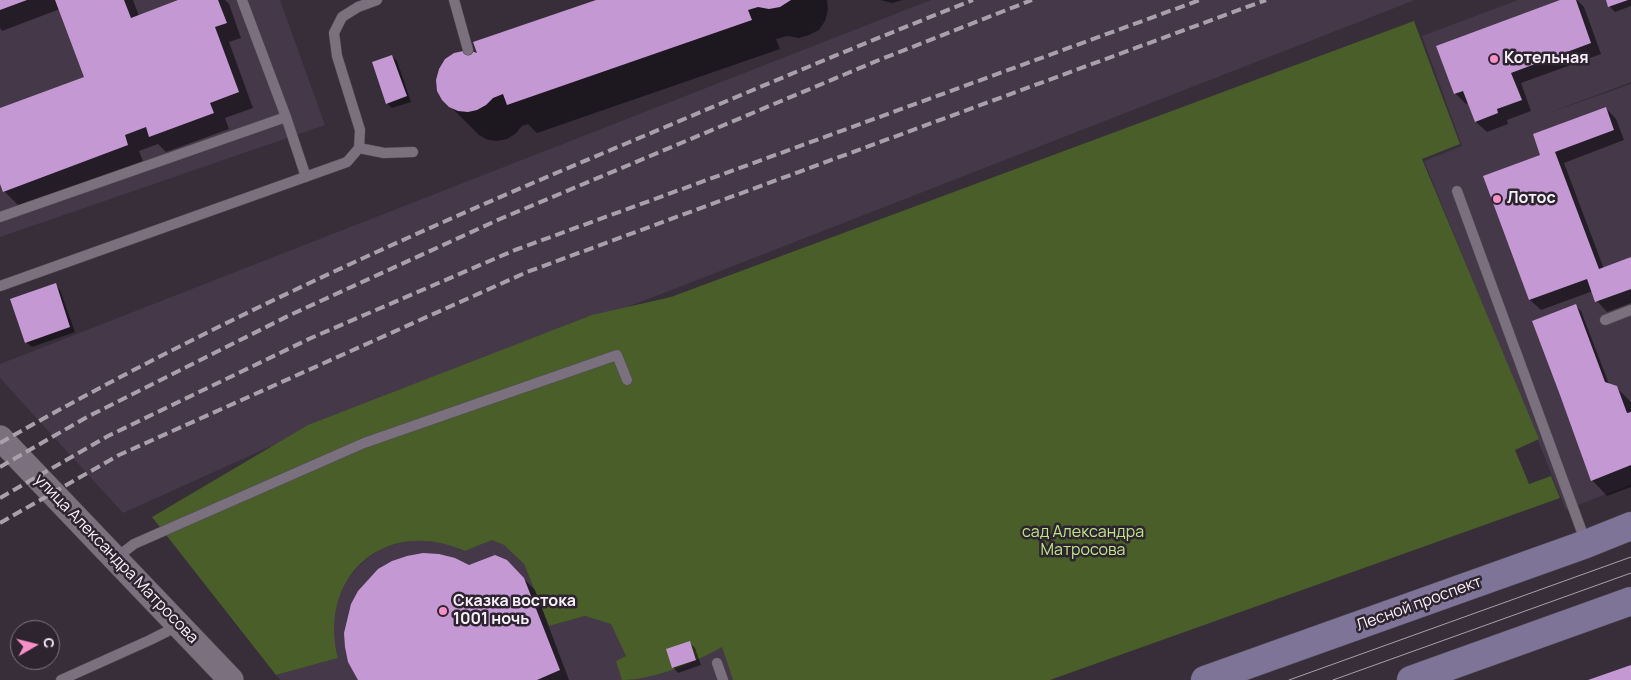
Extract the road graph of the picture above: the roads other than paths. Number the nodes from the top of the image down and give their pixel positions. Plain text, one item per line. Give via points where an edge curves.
1 (242, 0) edge
2 (376, 0) edge
3 (454, 0) edge
4 (468, 50) dead end
5 (286, 117) junction
6 (359, 148) junction
7 (413, 152) dead end
8 (306, 177) junction
9 (1457, 191) dead end
10 (0, 218) edge
11 (0, 286) edge
12 (1631, 310) edge
13 (1605, 320) dead end
14 (627, 380) dead end
15 (0, 438) edge
16 (1631, 526) edge
17 (1586, 544) junction
18 (116, 558) junction
19 (1631, 601) edge
20 (179, 625) junction
21 (717, 663) dead end
22 (60, 680) edge
23 (231, 680) edge
24 (723, 680) edge
25 (1206, 680) edge
26 (1411, 680) edge

1 - 5 lane
2 - 6 lane via 342,17 334,33 337,56 360,130
3 - 4 lane
5 - 8 lane
5 - 10 lane
6 - 7 lane via 384,153
6 - 8 lane via 347,162
8 - 11 lane
9 - 17 lane
12 - 13 lane
14 - 18 lane via 617,355 608,358 364,443 134,544
15 - 18 street, улица Александра Матросова
16 - 17 main road, Лесной проспект
17 - 25 main road, Лесной проспект
18 - 20 street, улица Александра Матросова
19 - 26 main road
20 - 22 lane
20 - 23 street, улица Александра Матросова
21 - 24 lane

